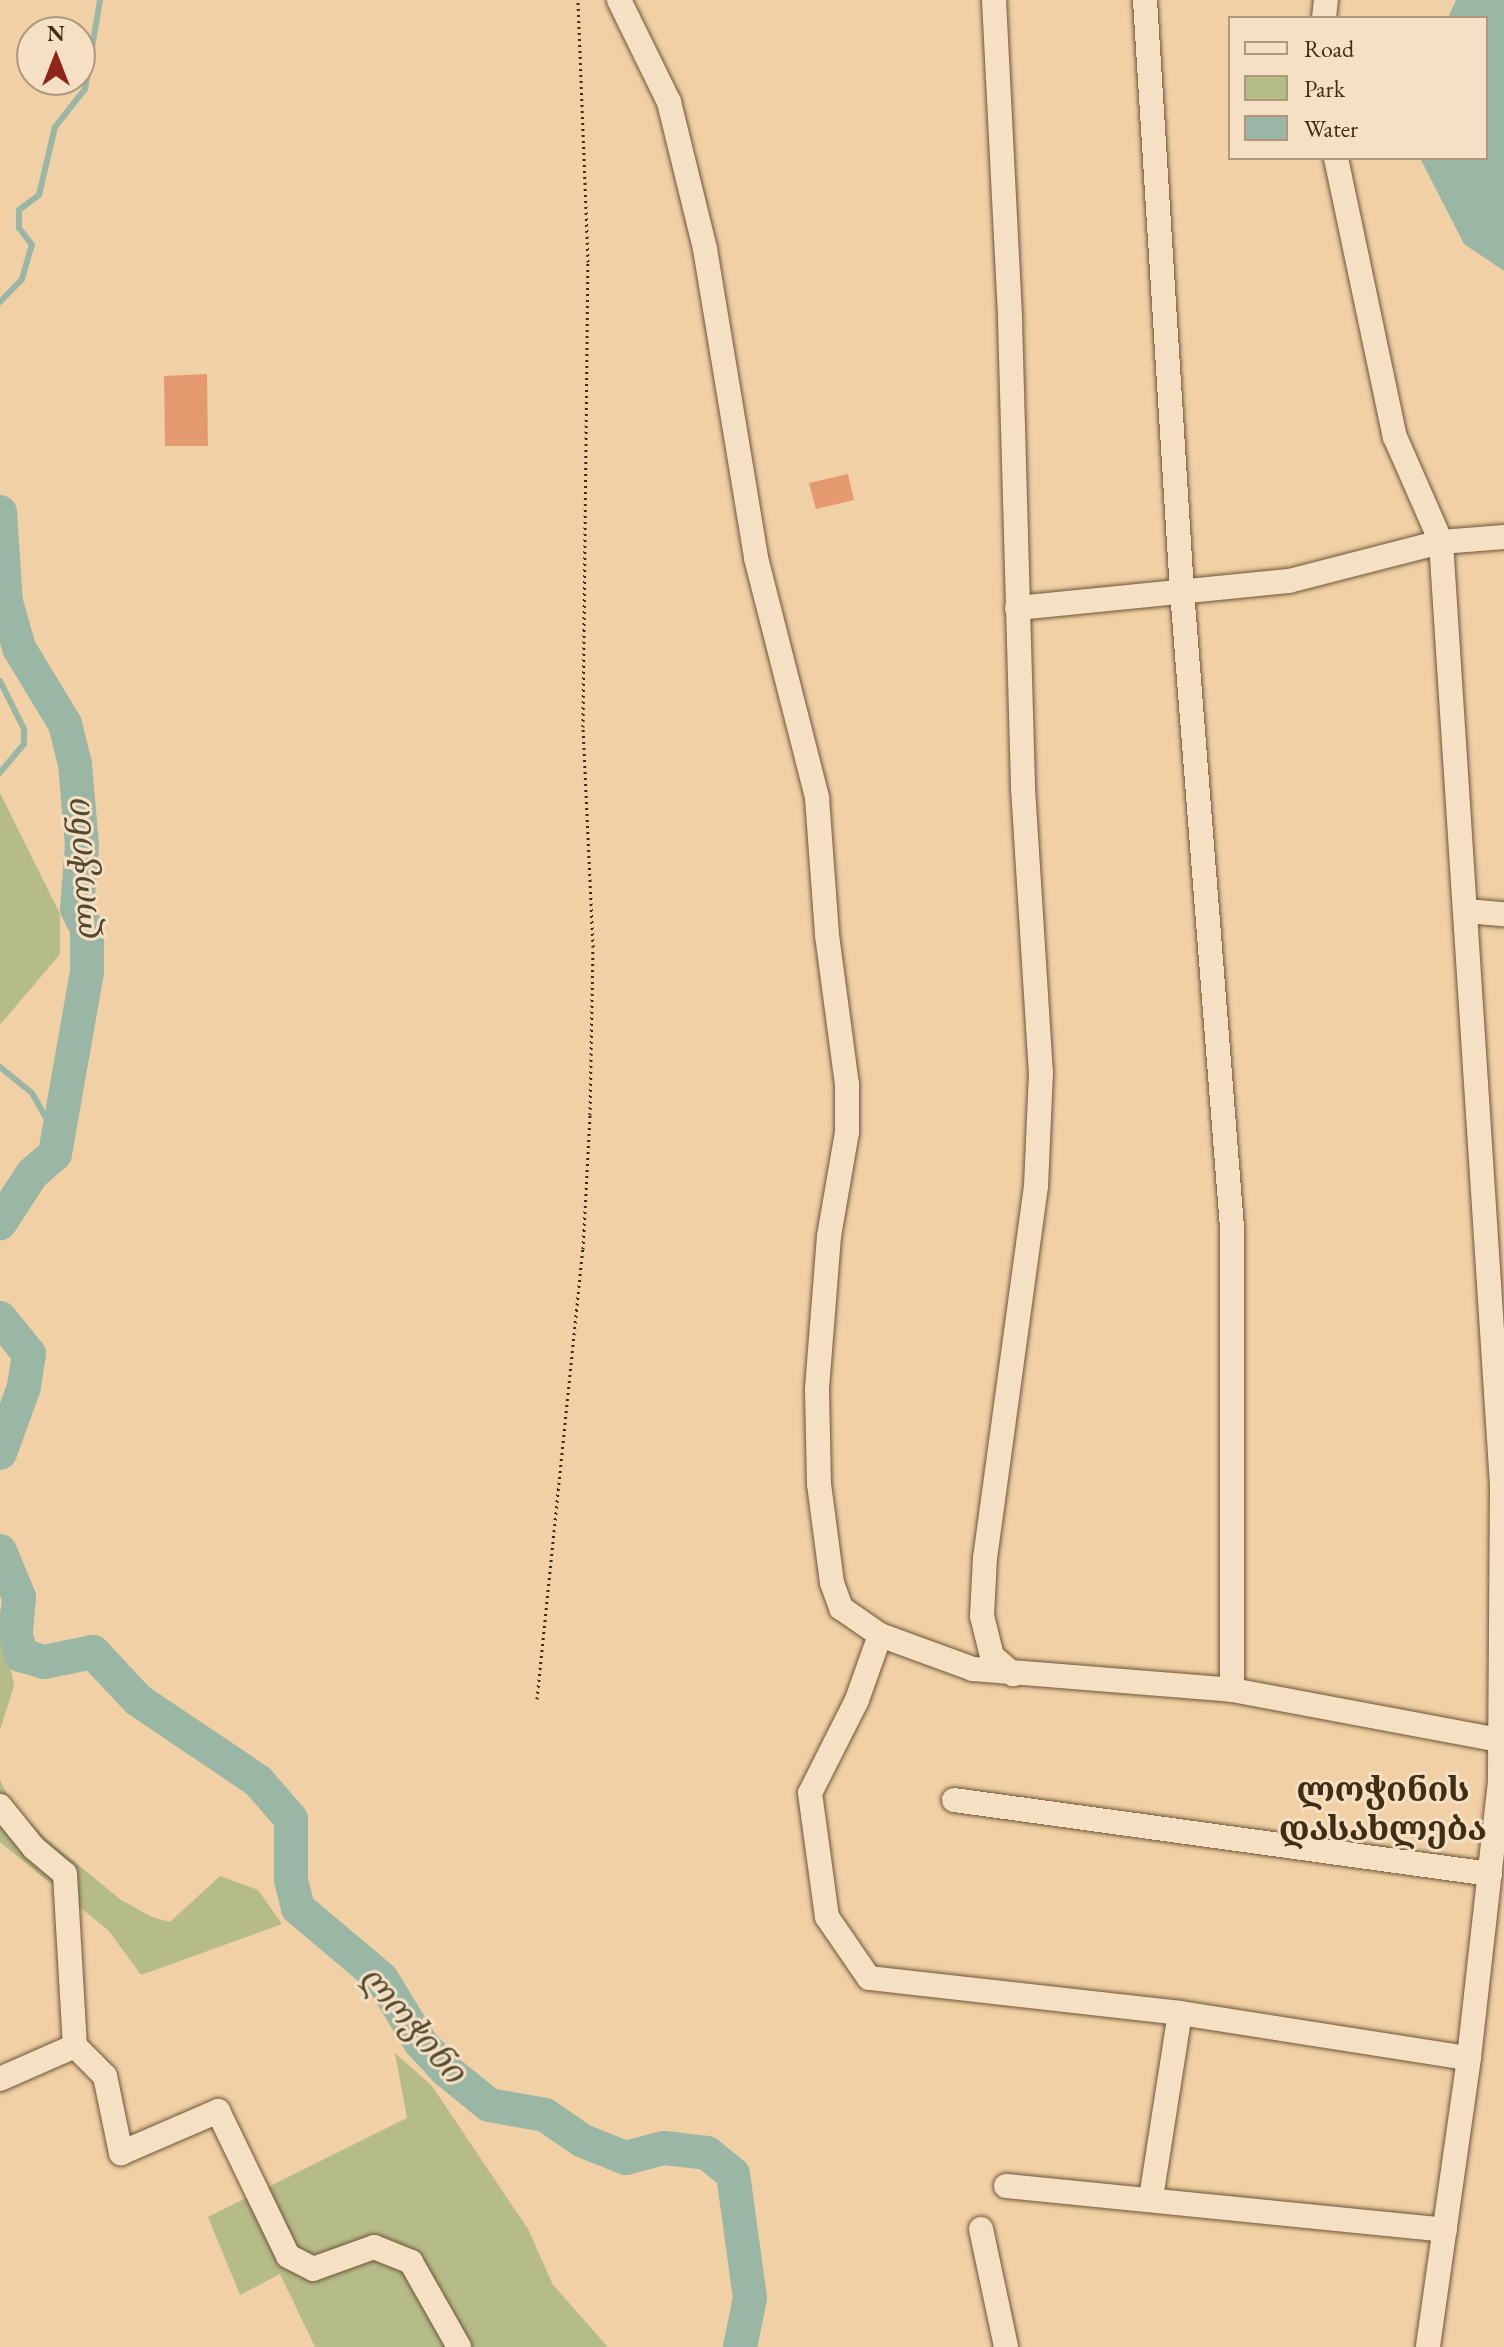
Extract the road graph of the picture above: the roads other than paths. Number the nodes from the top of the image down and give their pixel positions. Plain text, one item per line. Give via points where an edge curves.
1 (619, 0) edge
2 (994, 0) edge
3 (1145, 0) edge
4 (1336, 160) edge
5 (1504, 537) edge
6 (1441, 542) junction
7 (1182, 591) junction
8 (1017, 608) junction
9 (1466, 911) junction
10 (1504, 914) edge
11 (1494, 1199) edge
12 (1503, 1485) edge
13 (880, 1635) junction
14 (1013, 1674) junction
15 (1232, 1690) junction
16 (1499, 1740) junction
17 (1502, 1781) edge
18 (954, 1800) dead end
19 (0, 1806) edge
20 (1495, 1861) edge
21 (1180, 2013) junction
22 (75, 2046) junction
23 (1469, 2058) junction
24 (0, 2079) edge
25 (1006, 2186) dead end
26 (1151, 2198) junction
27 (981, 2229) dead end
28 (1445, 2230) junction
29 (459, 2347) edge
30 (1006, 2347) edge
31 (1428, 2347) edge

1 - 13 street via 669,102 705,249 756,558 817,798 827,935 847,1084 847,1132 829,1236 817,1390 819,1484 832,1583 841,1608
2 - 8 street
3 - 7 street
4 - 6 street via 1395,437
5 - 6 street
6 - 7 street via 1289,581
6 - 9 street
7 - 8 street
7 - 15 street via 1232,1228
8 - 14 street via 1041,1072 1036,1186 992,1482 982,1616 992,1656
9 - 10 street
9 - 11 street
11 - 12 street
12 - 16 street
13 - 14 street via 973,1669
13 - 21 street via 857,1700 810,1793 827,1917 869,1978
14 - 15 street
15 - 16 street
16 - 17 street
17 - 20 street
18 - 20 street
19 - 22 street via 34,1848 65,1874
20 - 23 street
21 - 23 street
21 - 26 street
22 - 24 street
22 - 29 street via 105,2076 121,2153 218,2111 288,2256 313,2269 374,2247 411,2262
23 - 28 street
25 - 26 street
26 - 28 street via 1357,2225
27 - 30 street
28 - 31 street

